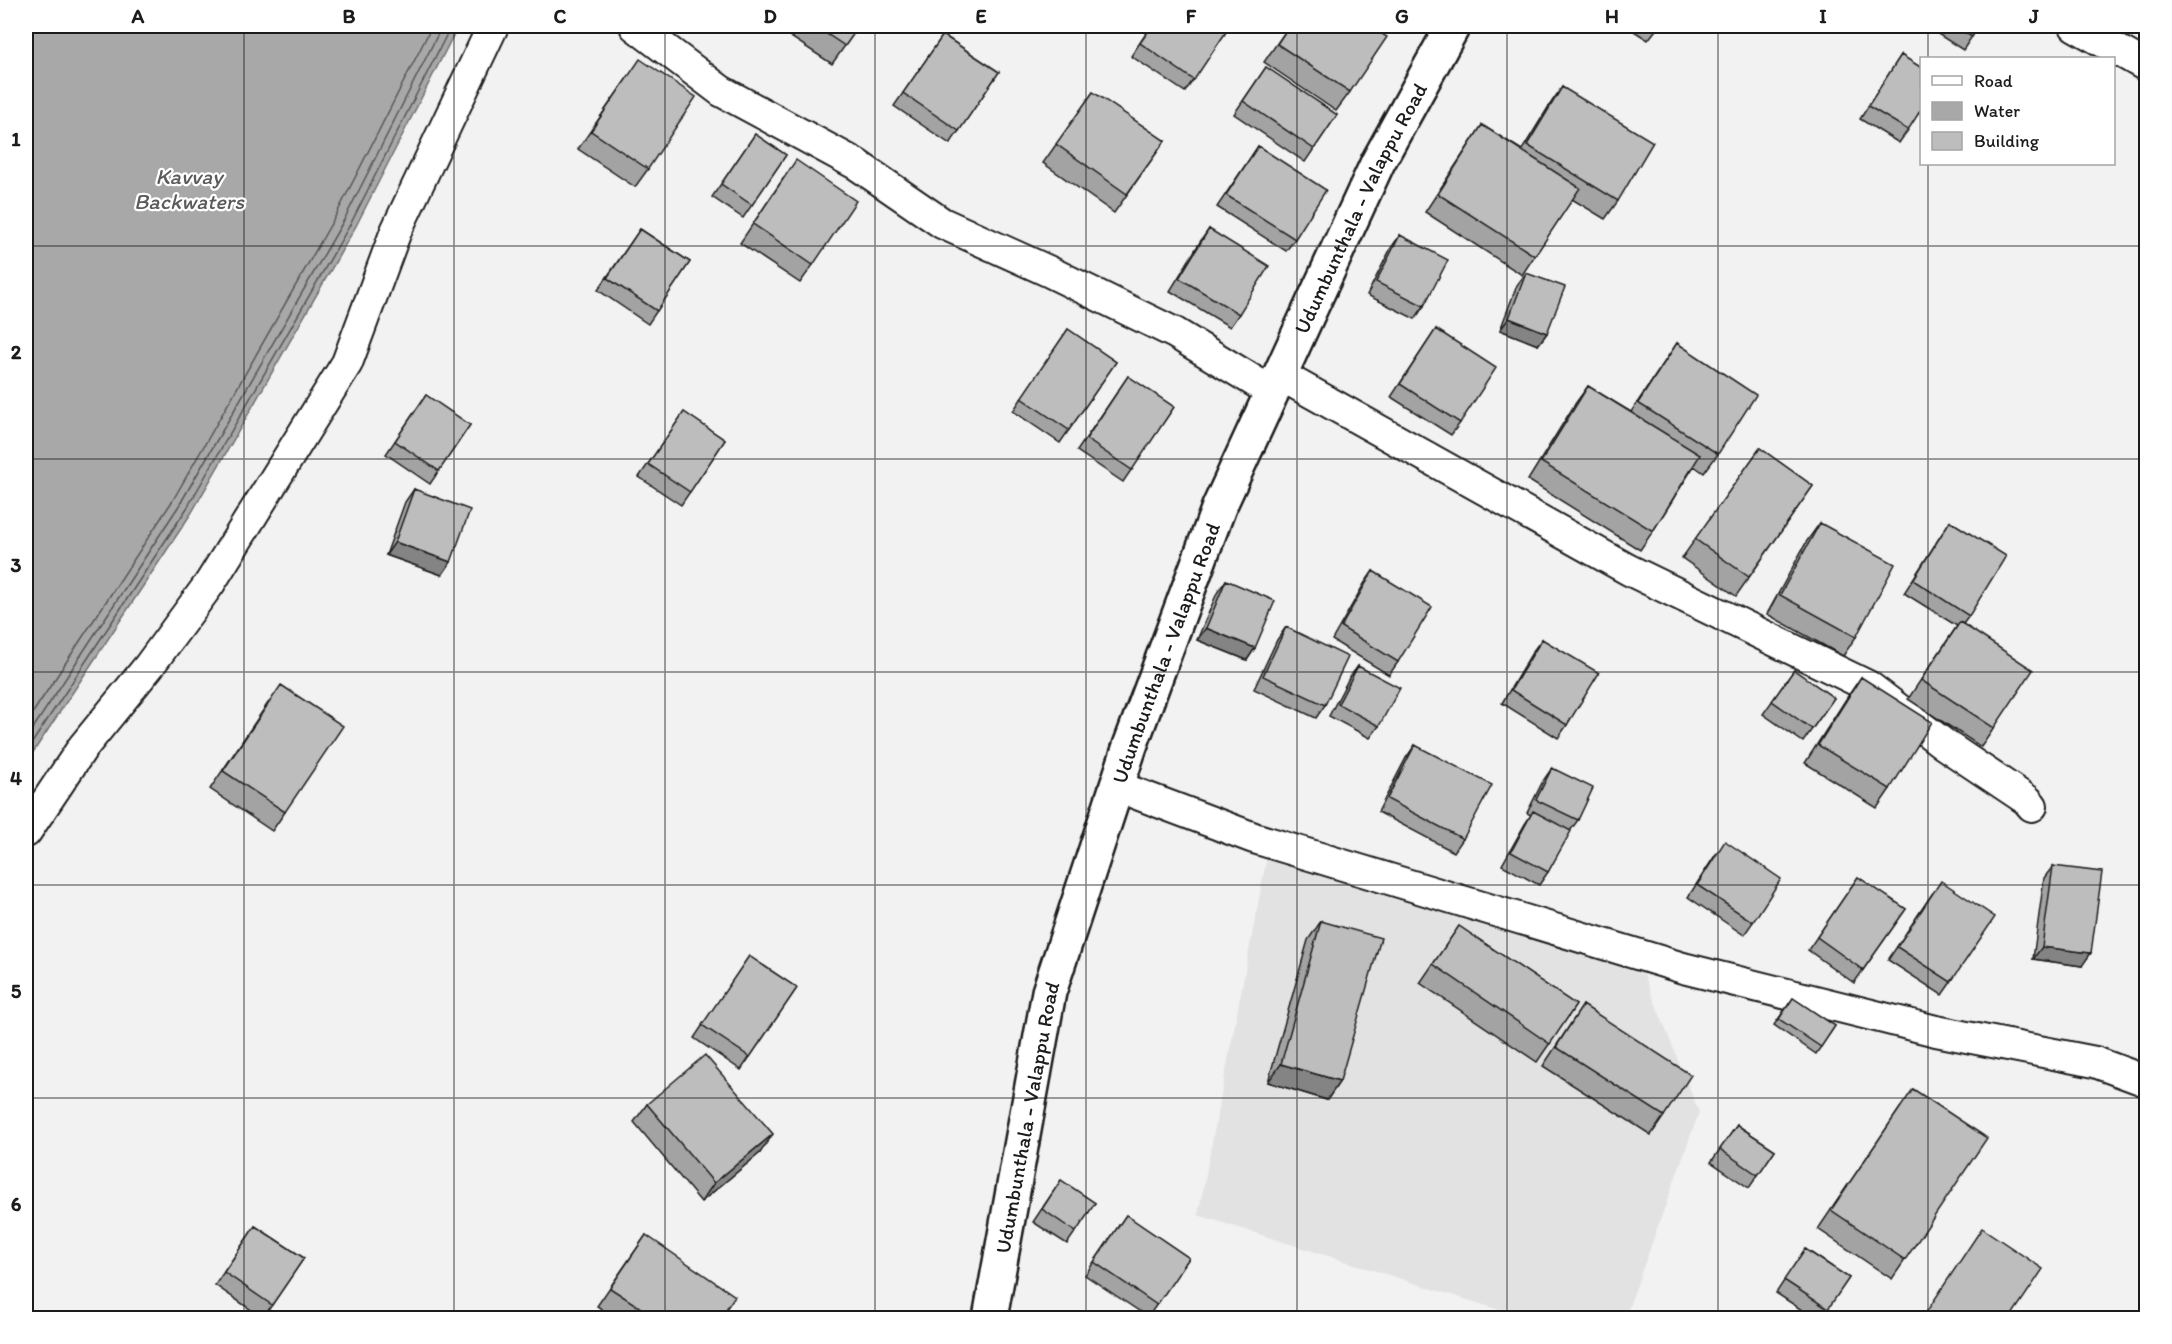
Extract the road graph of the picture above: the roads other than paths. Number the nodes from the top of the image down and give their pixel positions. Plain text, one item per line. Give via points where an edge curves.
1 (493, 26) edge
2 (636, 26) edge
3 (1453, 26) edge
4 (2075, 26) edge
5 (2146, 66) edge
6 (1276, 384) junction
7 (1116, 786) junction
8 (2032, 806) dead end
9 (26, 832) edge
10 (2146, 1081) edge
11 (990, 1318) edge

1 - 9 street via 396,231 347,363 210,582 83,747
2 - 6 street via 721,91 856,164 942,223
3 - 6 main road, Udumbunthala - Valappu Road via 1378,162
4 - 5 street
6 - 7 main road, Udumbunthala - Valappu Road via 1219,507
6 - 8 street via 1629,570 1868,686
7 - 10 street via 1254,838 1683,968 1936,1031 2096,1062
7 - 11 main road, Udumbunthala - Valappu Road via 1049,992

